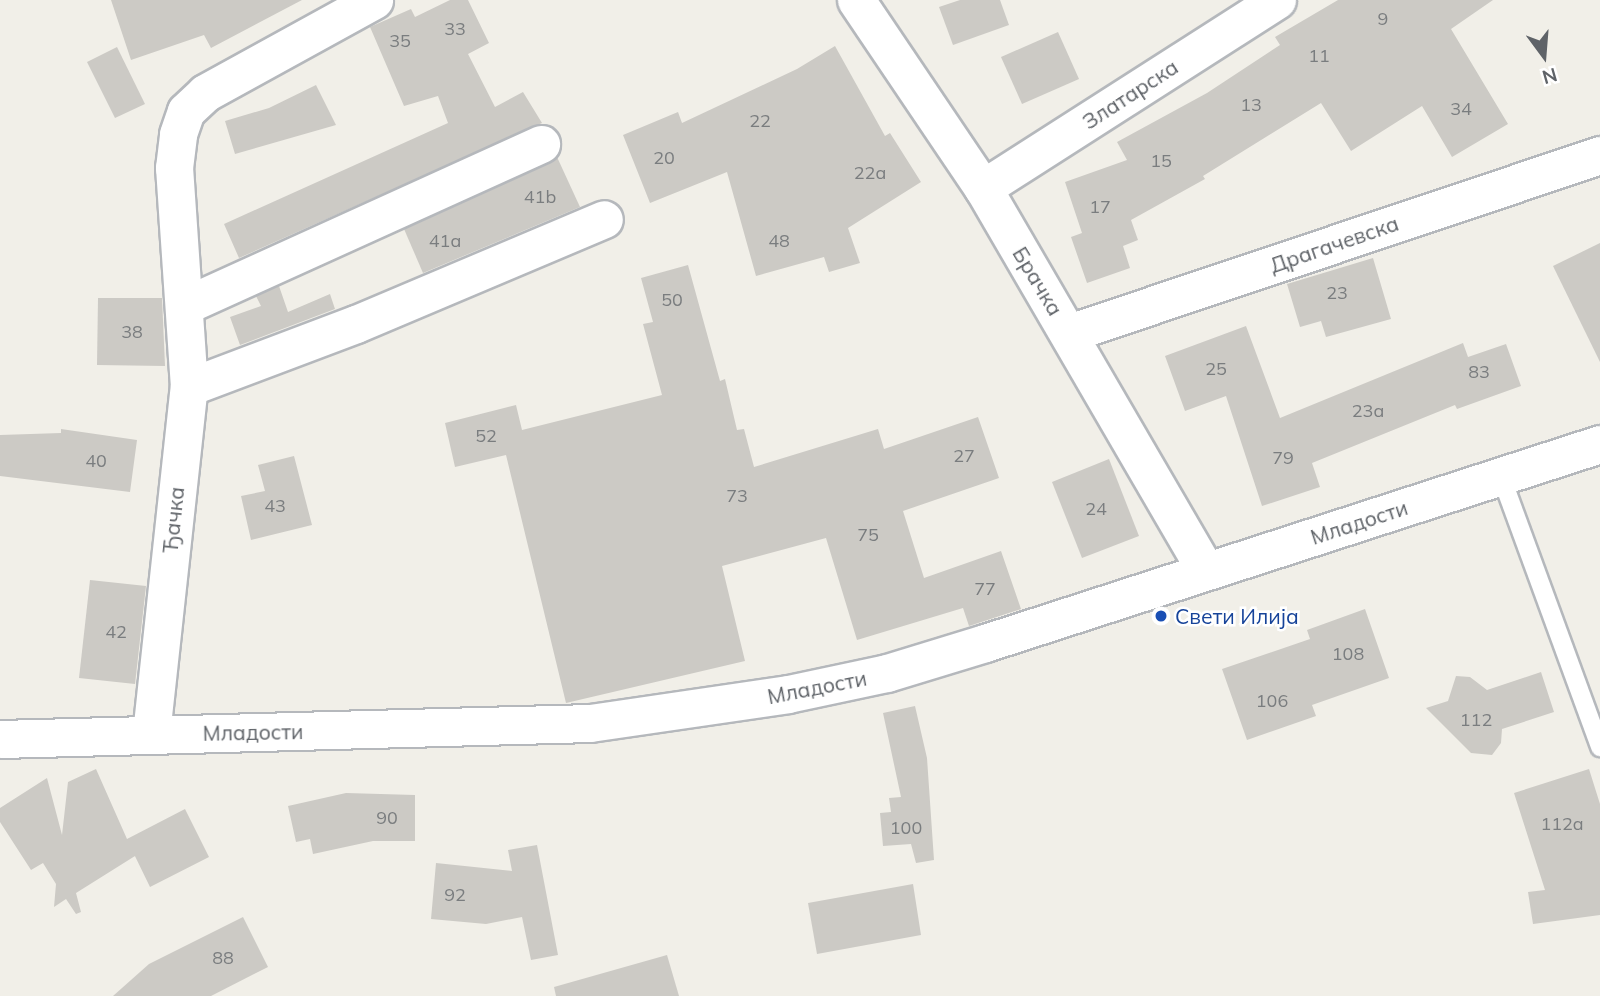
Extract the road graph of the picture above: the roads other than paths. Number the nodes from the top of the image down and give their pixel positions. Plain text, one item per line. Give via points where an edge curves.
1 (374, 0) edge
2 (856, 0) edge
3 (1277, 0) edge
4 (541, 144) dead end
5 (1600, 155) edge
6 (983, 188) junction
7 (604, 219) dead end
8 (186, 305) junction
9 (1069, 333) junction
10 (189, 387) junction
11 (1600, 444) edge
12 (1501, 476) junction
13 (1206, 571) junction
14 (151, 734) junction
15 (0, 739) edge
16 (1600, 747) edge

1 - 8 street, Ђачка via 230,76 186,111 174,168
2 - 6 street, Брачка
3 - 6 street, Златарска
4 - 8 street
5 - 9 street, Драгачевска
6 - 9 street, Брачка
7 - 10 street via 356,324
8 - 10 street, Ђачка
9 - 13 street, Брачка
10 - 14 street, Ђачка
11 - 12 street, Младости
12 - 13 street, Младости
12 - 16 lane
13 - 14 street, Младости via 887,673 686,711 562,724
14 - 15 street, Младости

